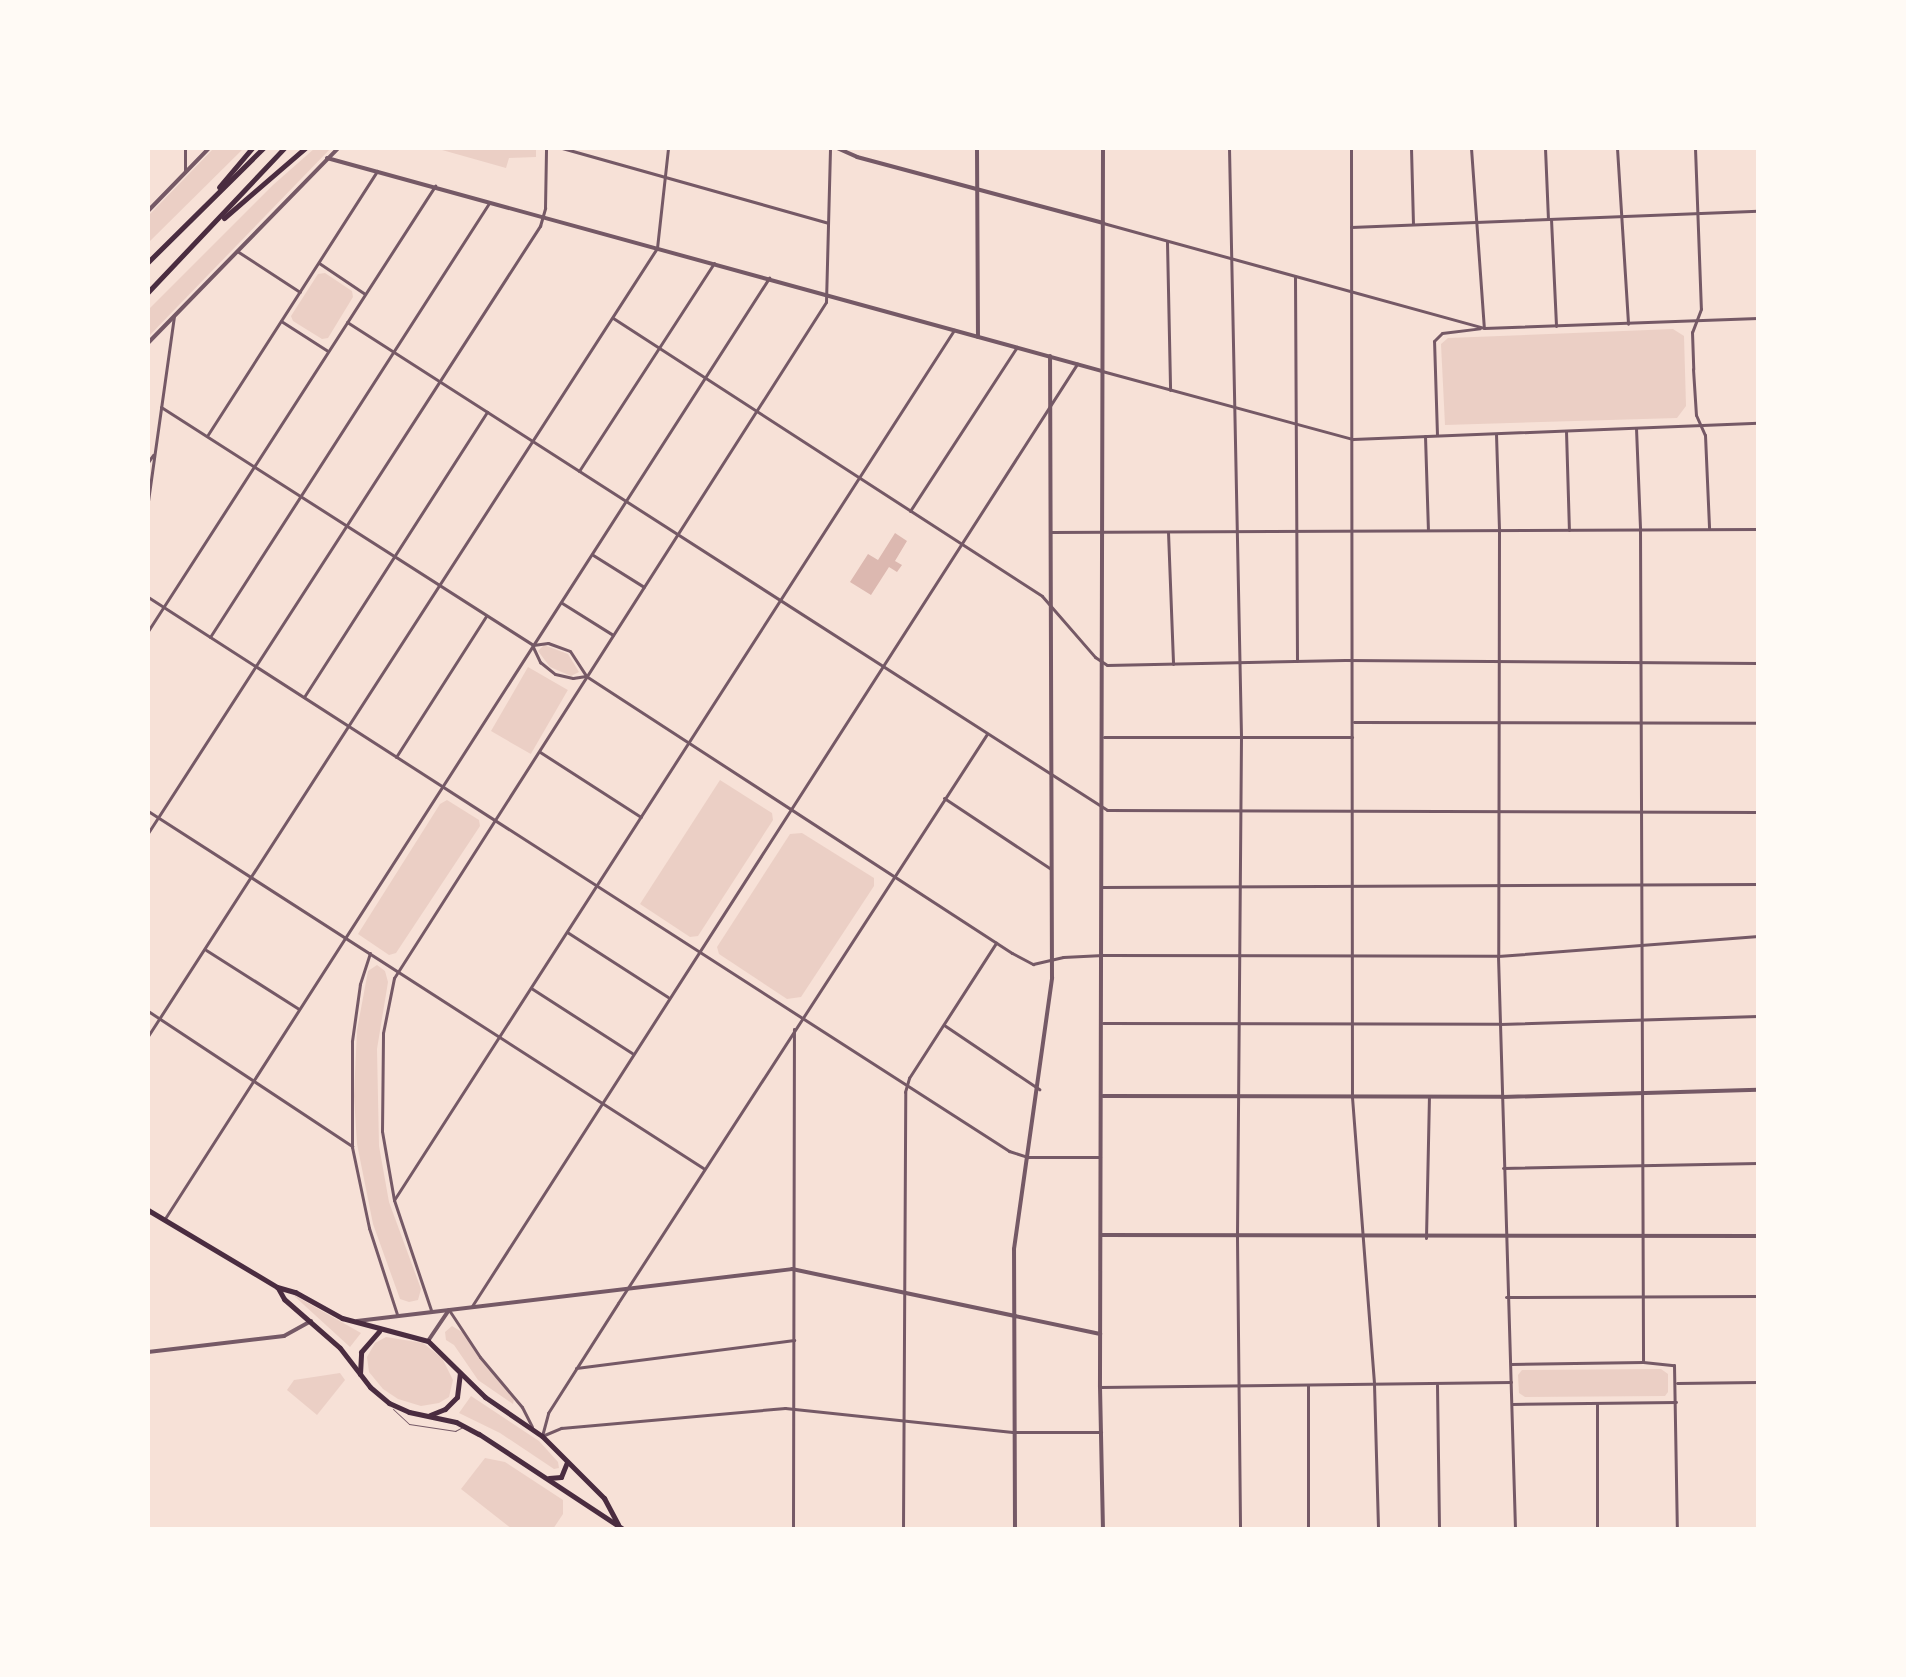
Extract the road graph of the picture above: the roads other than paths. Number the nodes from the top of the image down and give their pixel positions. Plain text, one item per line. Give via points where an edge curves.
1 (185, 148) edge
2 (209, 148) edge
3 (252, 148) edge
4 (263, 148) edge
5 (284, 148) edge
6 (305, 148) edge
7 (338, 148) edge
8 (546, 148) edge
9 (562, 148) edge
10 (668, 148) edge
11 (830, 148) edge
12 (837, 148) edge
13 (977, 148) edge
14 (1103, 148) edge
15 (1229, 148) edge
16 (1351, 148) edge
17 (1411, 148) edge
18 (1471, 148) edge
19 (1545, 148) edge
20 (1617, 148) edge
21 (1695, 148) edge
22 (327, 158) junction
23 (377, 171) junction
24 (185, 173) junction
25 (665, 176) junction
26 (435, 186) junction
27 (977, 188) junction
28 (490, 201) junction
29 (201, 210) junction
30 (148, 211) edge
31 (1758, 211) edge
32 (1698, 213) junction
33 (544, 216) junction
34 (1621, 216) junction
35 (1550, 219) junction
36 (1477, 222) junction
37 (828, 223) junction
38 (1103, 223) junction
39 (1413, 224) junction
40 (1351, 227) junction
41 (211, 229) junction
42 (1167, 241) junction
43 (657, 248) junction
44 (237, 251) junction
45 (1232, 260) junction
46 (148, 262) edge
47 (319, 263) junction
48 (714, 263) junction
49 (1295, 277) junction
50 (769, 278) junction
51 (148, 292) edge
52 (300, 292) junction
53 (1352, 293) junction
54 (365, 294) junction
55 (828, 295) junction
56 (174, 316) junction
57 (613, 318) junction
58 (1758, 318) edge
59 (281, 321) junction
60 (1697, 321) junction
61 (347, 322) junction
62 (1628, 324) junction
63 (1556, 326) junction
64 (1484, 328) junction
65 (954, 330) junction
66 (978, 337) junction
67 (148, 343) edge
68 (1017, 347) junction
69 (658, 348) junction
70 (328, 351) junction
71 (394, 351) junction
72 (1050, 356) junction
73 (1077, 364) junction
74 (1102, 371) junction
75 (705, 378) junction
76 (441, 382) junction
77 (1170, 390) junction
78 (1051, 405) junction
79 (161, 407) junction
80 (1236, 408) junction
81 (756, 411) junction
82 (487, 412) junction
83 (1758, 423) edge
84 (1296, 425) junction
85 (1700, 425) junction
86 (1636, 428) junction
87 (1566, 431) junction
88 (1496, 434) junction
89 (207, 436) junction
90 (1425, 436) junction
91 (1437, 436) junction
92 (1353, 439) junction
93 (533, 442) junction
94 (155, 452) junction
95 (148, 462) edge
96 (254, 466) junction
97 (579, 472) junction
98 (859, 477) junction
99 (301, 497) junction
100 (148, 501) edge
101 (626, 502) junction
102 (910, 511) junction
103 (348, 527) junction
104 (1428, 529) junction
105 (1499, 529) junction
106 (1640, 529) junction
107 (1709, 529) junction
108 (1758, 529) edge
109 (1168, 530) junction
110 (1238, 530) junction
111 (1297, 530) junction
112 (1353, 530) junction
113 (1569, 530) junction
114 (1103, 531) junction
115 (1051, 532) junction
116 (678, 535) junction
117 (962, 544) junction
118 (592, 554) junction
119 (394, 556) junction
120 (440, 586) junction
121 (644, 587) junction
122 (148, 597) edge
123 (780, 600) junction
124 (561, 602) junction
125 (1052, 605) junction
126 (163, 607) junction
127 (486, 616) junction
128 (148, 631) edge
129 (613, 635) junction
130 (210, 637) junction
131 (533, 645) junction
132 (1297, 661) junction
133 (1354, 661) junction
134 (1241, 662) junction
135 (1103, 663) junction
136 (1499, 663) junction
137 (1758, 663) edge
138 (1173, 664) junction
139 (1640, 664) junction
140 (257, 667) junction
141 (884, 667) junction
142 (586, 676) junction
143 (304, 697) junction
144 (1354, 722) junction
145 (1500, 722) junction
146 (1640, 722) junction
147 (1758, 723) edge
148 (350, 727) junction
149 (987, 734) junction
150 (1104, 737) junction
151 (1241, 737) junction
152 (1353, 737) junction
153 (689, 743) junction
154 (539, 751) junction
155 (396, 757) junction
156 (1051, 777) junction
157 (442, 787) junction
158 (944, 798) junction
159 (1102, 808) junction
160 (792, 809) junction
161 (148, 811) edge
162 (1241, 812) junction
163 (1353, 812) junction
164 (1758, 812) edge
165 (1500, 813) junction
166 (1641, 813) junction
167 (641, 817) junction
168 (159, 818) junction
169 (493, 820) junction
170 (148, 833) edge
171 (1051, 869) junction
172 (894, 875) junction
173 (253, 877) junction
174 (1499, 884) junction
175 (1640, 884) junction
176 (1758, 884) edge
177 (596, 886) junction
178 (1102, 887) junction
179 (1241, 887) junction
180 (1353, 887) junction
181 (567, 932) junction
182 (1758, 936) edge
183 (346, 937) junction
184 (996, 943) junction
185 (1640, 945) junction
186 (206, 950) junction
187 (370, 953) junction
188 (699, 953) junction
189 (1103, 955) junction
190 (1241, 955) junction
191 (1353, 956) junction
192 (1498, 956) junction
193 (1052, 960) junction
194 (396, 970) junction
195 (530, 988) junction
196 (669, 998) junction
197 (299, 1009) junction
198 (148, 1011) edge
199 (1758, 1016) edge
200 (801, 1018) junction
201 (160, 1019) junction
202 (1641, 1020) junction
203 (1103, 1023) junction
204 (1241, 1024) junction
205 (1500, 1024) junction
206 (944, 1025) junction
207 (1352, 1025) junction
208 (794, 1029) junction
209 (148, 1036) edge
210 (499, 1036) junction
211 (632, 1053) junction
212 (255, 1080) junction
213 (906, 1084) junction
214 (1039, 1089) junction
215 (1758, 1090) edge
216 (1642, 1093) junction
217 (1103, 1096) junction
218 (1241, 1097) junction
219 (1352, 1097) junction
220 (1429, 1097) junction
221 (1502, 1097) junction
222 (602, 1102) junction
223 (352, 1147) junction
224 (1102, 1156) junction
225 (1028, 1157) junction
226 (1758, 1163) edge
227 (1642, 1165) junction
228 (1503, 1168) junction
229 (705, 1169) junction
230 (394, 1200) junction
231 (151, 1212) edge
232 (148, 1219) edge
233 (164, 1220) junction
234 (1101, 1235) junction
235 (1641, 1236) junction
236 (1758, 1236) edge
237 (1237, 1238) junction
238 (1361, 1238) junction
239 (1426, 1238) junction
240 (1505, 1238) junction
241 (792, 1269) junction
242 (277, 1287) junction
243 (627, 1288) junction
244 (903, 1292) junction
245 (1758, 1296) edge
246 (1506, 1297) junction
247 (1641, 1297) junction
248 (470, 1309) junction
249 (431, 1310) junction
250 (449, 1310) junction
251 (397, 1314) junction
252 (1013, 1318) junction
253 (311, 1321) junction
254 (351, 1322) junction
255 (380, 1330) junction
256 (1100, 1334) junction
257 (794, 1340) junction
258 (428, 1341) junction
259 (148, 1352) edge
260 (1643, 1362) junction
261 (1511, 1364) junction
262 (576, 1368) junction
263 (460, 1373) junction
264 (360, 1374) junction
265 (1511, 1382) junction
266 (1758, 1382) edge
267 (1677, 1383) junction
268 (1374, 1384) junction
269 (1437, 1384) junction
270 (1240, 1385) junction
271 (1308, 1385) junction
272 (1100, 1387) junction
273 (1677, 1402) junction
274 (389, 1403) junction
275 (1597, 1403) junction
276 (1512, 1404) junction
277 (793, 1408) junction
278 (429, 1415) junction
279 (905, 1420) junction
280 (465, 1427) junction
281 (532, 1427) junction
282 (1015, 1432) junction
283 (1101, 1432) junction
284 (542, 1436) junction
285 (565, 1458) junction
286 (545, 1477) junction
287 (618, 1524) junction
288 (623, 1529) edge
289 (793, 1529) edge
290 (903, 1529) edge
291 (1015, 1529) edge
292 (1103, 1529) edge
293 (1240, 1529) edge
294 (1308, 1529) edge
295 (1378, 1529) edge
296 (1439, 1529) edge
297 (1515, 1529) edge
298 (1597, 1529) edge
299 (1677, 1529) edge

1 - 24 street
2 - 24 street
3 - 29 main road
4 - 29 main road
5 - 41 main road
6 - 41 main road
7 - 22 street
8 - 33 street
9 - 25 street
10 - 25 street
11 - 37 street
12 - 27 street
13 - 27 street
14 - 38 street
15 - 45 street
16 - 40 street
17 - 39 street
18 - 36 street
19 - 35 street
20 - 34 street
21 - 32 street
22 - 23 street
22 - 44 street
23 - 26 street
23 - 47 street
24 - 30 street
25 - 37 street
25 - 43 street
26 - 28 street
26 - 54 street
27 - 38 street
27 - 66 street
28 - 33 street
28 - 71 street
29 - 46 main road
31 - 32 street
32 - 34 street
32 - 60 street
33 - 43 street
33 - 76 street
34 - 35 street
34 - 62 street
35 - 36 street
35 - 63 street
36 - 39 street
36 - 64 street
37 - 55 street
38 - 42 street
38 - 74 street
39 - 40 street
40 - 53 street
41 - 51 main road
42 - 45 street
42 - 77 street
43 - 48 street
43 - 57 street
44 - 52 street
44 - 56 street
45 - 49 street
45 - 80 street
47 - 52 street
47 - 54 street
48 - 50 street
48 - 69 street
49 - 53 street
49 - 84 street
50 - 55 street
50 - 75 street
52 - 59 street
53 - 64 street
53 - 92 street
54 - 61 street
55 - 65 street
55 - 81 street
56 - 67 street
56 - 79 street
57 - 69 street
57 - 93 street
58 - 60 street
59 - 70 street
59 - 89 street
60 - 62 street
60 - 85 street via 1692,345
61 - 70 street
61 - 71 street
62 - 63 street
63 - 64 street
64 - 91 street via 1442,333 1433,348
65 - 66 street
65 - 98 street
66 - 68 street
68 - 72 street
68 - 102 street
69 - 75 street
69 - 97 street
70 - 96 street
71 - 76 street
71 - 99 street
72 - 73 street
72 - 78 street
73 - 74 street
73 - 78 street
74 - 77 street
74 - 114 street
75 - 81 street
75 - 101 street
76 - 82 street
76 - 103 street
77 - 80 street
78 - 115 street
78 - 117 street
79 - 89 street
79 - 94 street
80 - 84 street
80 - 110 street
81 - 98 street
81 - 116 street
82 - 93 street
82 - 119 street
83 - 85 street
84 - 92 street
84 - 111 street
85 - 86 street
85 - 107 street via 1705,435
86 - 87 street
86 - 106 street
87 - 88 street
87 - 113 street
88 - 91 street
88 - 105 street
89 - 96 street
90 - 91 street
90 - 92 street
90 - 104 street
92 - 112 street
93 - 97 street
93 - 120 street
94 - 95 street
94 - 100 street
96 - 99 street
96 - 126 street
97 - 101 street
98 - 102 street
98 - 123 street
99 - 103 street
99 - 130 street
101 - 116 street
101 - 118 street
102 - 117 street
103 - 119 street
103 - 140 street
104 - 105 street
104 - 112 street
105 - 113 street
105 - 136 street
106 - 107 street
106 - 113 street
106 - 139 street
107 - 108 street
109 - 110 street
109 - 114 street
109 - 138 street
110 - 111 street
110 - 134 street
111 - 112 street
111 - 132 street
112 - 133 street
114 - 115 street
114 - 135 street
115 - 125 street
116 - 121 street
116 - 123 street
117 - 125 street
117 - 141 street
118 - 121 street
118 - 124 street
119 - 120 street
119 - 143 street
120 - 127 street
120 - 148 street
121 - 129 street
122 - 126 street
123 - 141 street
123 - 153 street
124 - 129 street
124 - 131 street
125 - 135 street
125 - 156 street
126 - 128 street
126 - 130 street
127 - 131 street
127 - 155 street
129 - 142 street
130 - 140 street
131 - 142 street via 570,651
131 - 142 street via 540,662 555,674
131 - 157 street
132 - 133 street
132 - 134 street
133 - 136 street
133 - 144 street
134 - 138 street
134 - 151 street
135 - 138 street
135 - 150 street
136 - 139 street
136 - 145 street
137 - 139 street
139 - 146 street
140 - 143 street
140 - 168 street
141 - 149 street
141 - 160 street
142 - 153 street
142 - 154 street
143 - 148 street
144 - 145 street
144 - 152 street
145 - 146 street
145 - 165 street
146 - 147 street
146 - 166 street
148 - 155 street
148 - 173 street
149 - 156 street
149 - 158 street
150 - 151 street
150 - 159 street
151 - 152 street
151 - 162 street
152 - 163 street
153 - 160 street
153 - 167 street
154 - 167 street
154 - 169 street
155 - 157 street
156 - 159 street
156 - 171 street
157 - 169 street
157 - 183 street
158 - 171 street
158 - 172 street
159 - 162 street via 1118,813
159 - 178 street
160 - 172 street
160 - 188 street
161 - 168 street
162 - 163 street
162 - 179 street
163 - 165 street
163 - 180 street
164 - 166 street
165 - 166 street
165 - 174 street
166 - 175 street
167 - 177 street
168 - 170 street
168 - 173 street
169 - 177 street
169 - 194 street
171 - 193 street
172 - 184 street
172 - 200 street
173 - 183 street
173 - 186 street
174 - 175 street
174 - 180 street
174 - 192 street
175 - 176 street
175 - 185 street
177 - 181 street
177 - 188 street
178 - 179 street
178 - 189 street
179 - 180 street
179 - 190 street
180 - 191 street
181 - 195 street
181 - 196 street
182 - 185 street
183 - 187 street
183 - 197 street
184 - 193 street via 1033,964
184 - 206 street
185 - 192 street
185 - 202 street
186 - 197 street
186 - 201 street
187 - 194 street
187 - 223 street via 352,1041
188 - 196 street
188 - 200 street
189 - 190 street
189 - 193 street
189 - 203 street
190 - 191 street
190 - 204 street
191 - 192 street
191 - 207 street
192 - 205 street
193 - 214 street
194 - 210 street
194 - 230 street via 385,1019 381,1101
195 - 210 street
195 - 211 street
196 - 211 street
197 - 212 street
198 - 201 street
199 - 202 street
200 - 208 street
200 - 213 street
201 - 209 street
201 - 212 street
202 - 205 street
202 - 216 street
203 - 204 street
203 - 217 street
204 - 207 street
204 - 218 street
205 - 207 street
205 - 221 street
206 - 213 street
206 - 214 street
207 - 219 street
208 - 229 street
208 - 241 street
210 - 222 street
210 - 230 street
211 - 222 street
212 - 223 street
212 - 233 street
213 - 225 street via 1009,1151
213 - 244 street
214 - 225 street
215 - 216 street
216 - 221 street
216 - 227 street
217 - 218 street
217 - 224 street
218 - 219 street
218 - 237 street
219 - 220 street
219 - 238 street
220 - 221 street
220 - 239 street
221 - 228 street
222 - 229 street
222 - 248 street
223 - 251 street via 369,1228
224 - 225 street
224 - 234 street
225 - 252 street via 1014,1249
226 - 227 street
227 - 228 street
227 - 235 street
228 - 240 street
229 - 243 street
230 - 249 street
231 - 232 street
231 - 233 main road
233 - 242 main road
234 - 237 street
234 - 256 street
235 - 236 street
235 - 240 street
235 - 247 street
237 - 238 street
237 - 270 street
238 - 239 street
238 - 268 street
239 - 240 street
240 - 246 street
241 - 243 street
241 - 244 street
241 - 257 street
242 - 253 main road
242 - 254 main road
243 - 248 street
243 - 262 street
244 - 252 street
244 - 279 street
245 - 247 street
246 - 247 street
246 - 261 street
247 - 260 street
248 - 250 street
249 - 250 street
249 - 251 street
250 - 258 street
250 - 281 street
251 - 254 street
252 - 256 street
252 - 282 street
253 - 259 street via 284,1336
253 - 264 main road
254 - 255 main road
255 - 258 main road
255 - 264 main road via 365,1344
256 - 272 street
257 - 262 street
257 - 277 street
258 - 263 main road
260 - 261 street
260 - 267 street via 1674,1365
261 - 265 street
262 - 284 street via 548,1413
263 - 278 main road via 457,1397
263 - 281 main road via 485,1397
264 - 274 main road
265 - 269 street
265 - 276 street
266 - 267 street
267 - 273 street
268 - 269 street
268 - 271 street
268 - 295 street
269 - 296 street
270 - 271 street
270 - 272 street
270 - 293 street
271 - 294 street
272 - 283 street
273 - 275 street
273 - 299 street
274 - 278 main road
274 - 280 lane via 409,1424 455,1431
275 - 276 street
275 - 298 street
276 - 297 street
277 - 279 street
277 - 284 street via 561,1428
277 - 289 street
278 - 280 main road
279 - 282 street
279 - 290 street
280 - 286 main road
281 - 284 main road
282 - 283 street
282 - 291 street
283 - 292 street
284 - 285 main road
285 - 286 main road via 566,1473 556,1479
285 - 287 main road via 604,1498
286 - 287 main road
287 - 288 main road

